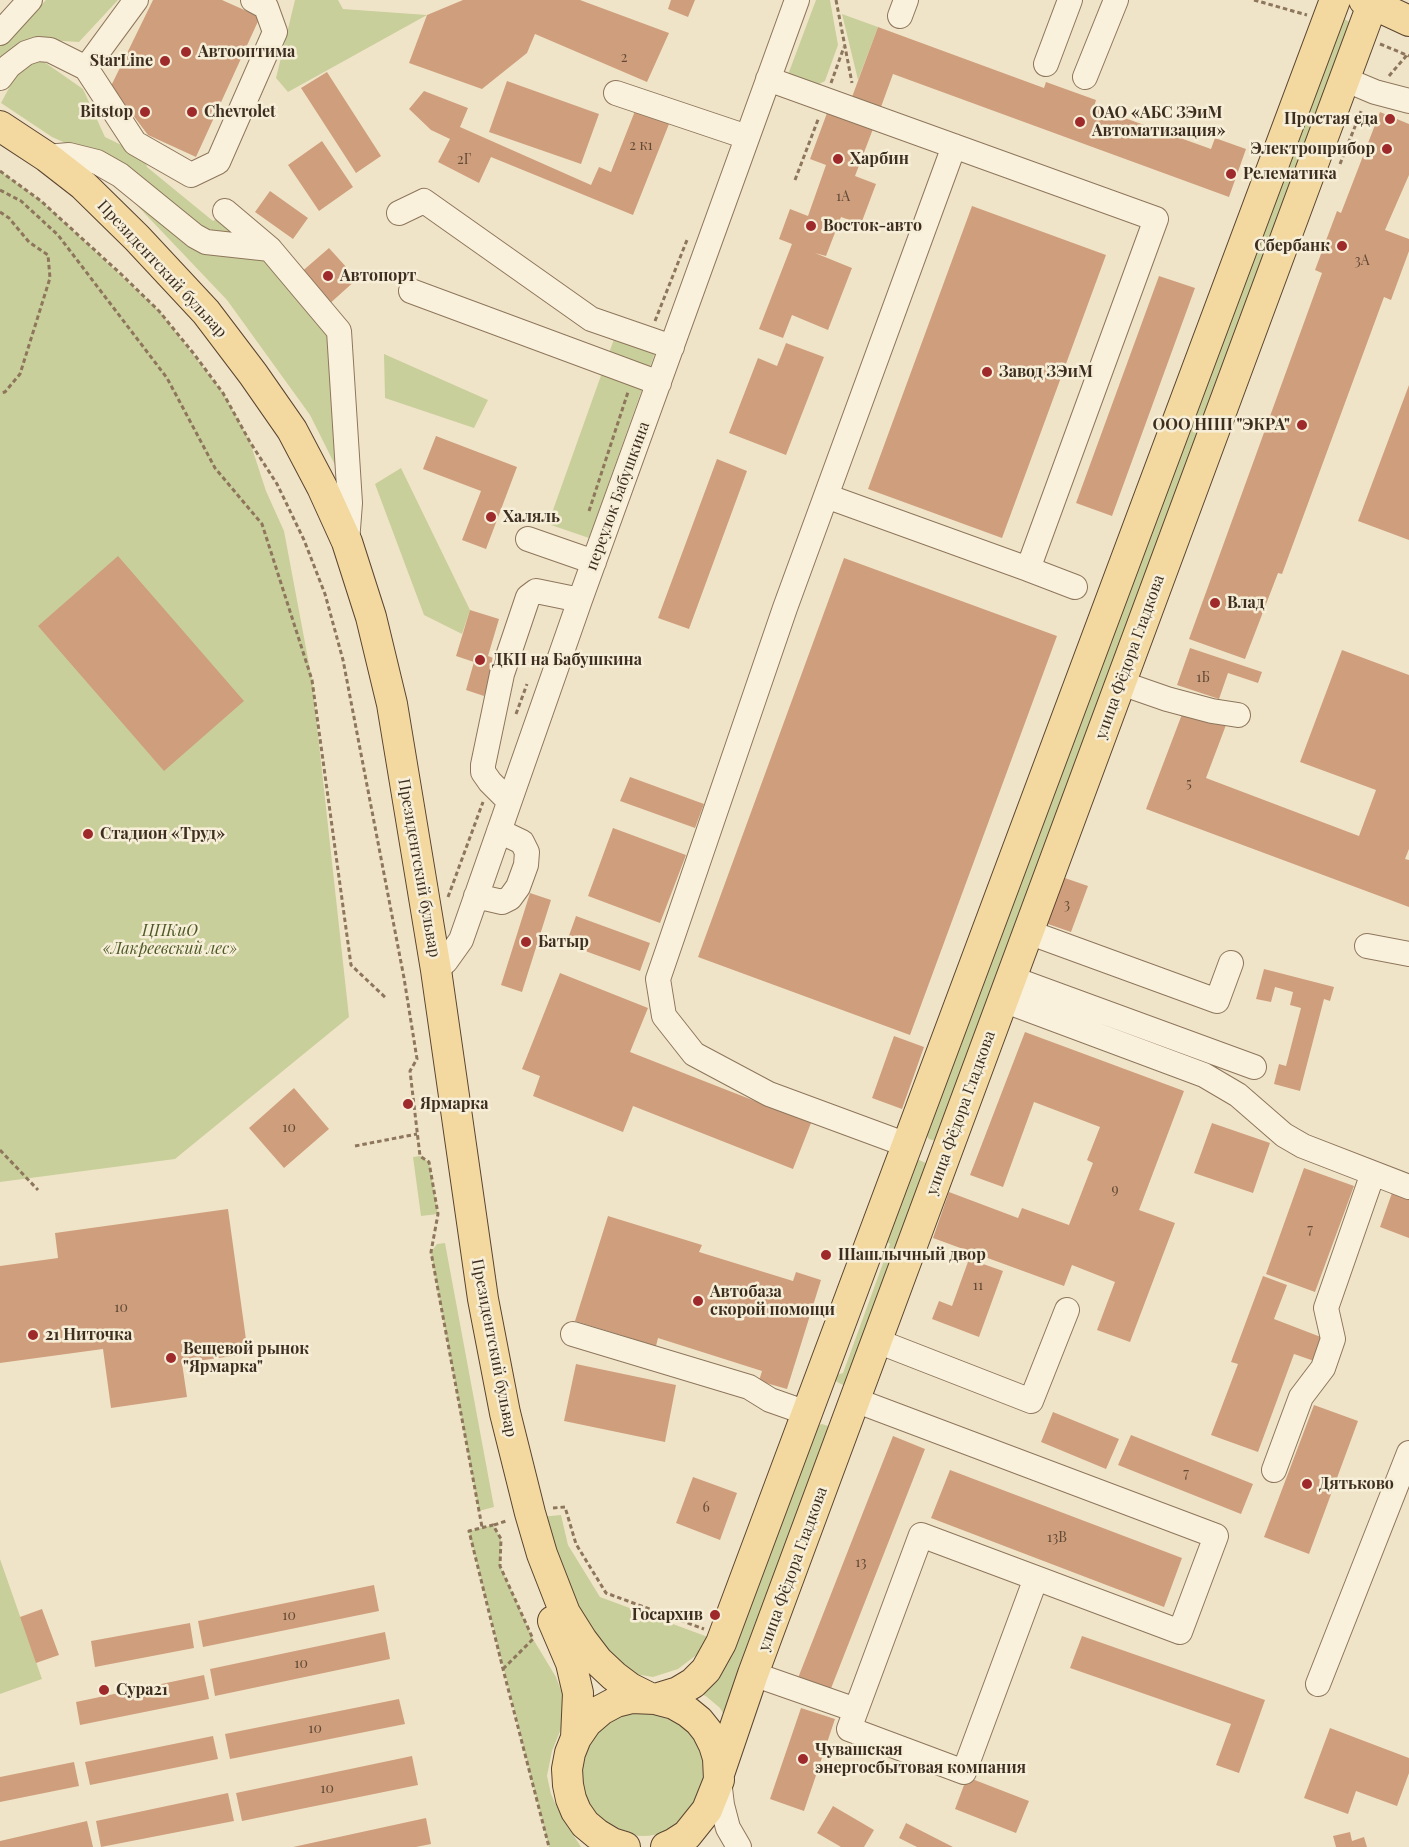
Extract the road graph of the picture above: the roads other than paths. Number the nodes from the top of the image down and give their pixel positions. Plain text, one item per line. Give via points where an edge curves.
1 (30, 0) edge
2 (136, 0) edge
3 (253, 0) edge
4 (797, 0) edge
5 (1070, 0) edge
6 (1116, 0) edge
7 (1335, 0) edge
8 (1368, 2) edge
9 (1409, 21) edge
10 (0, 33) edge
11 (1046, 64) dead end
12 (86, 68) junction
13 (1086, 77) dead end
14 (0, 78) edge
15 (768, 79) junction
16 (1344, 79) junction
17 (616, 93) dead end
18 (1409, 101) edge
19 (0, 126) edge
20 (747, 137) junction
21 (0, 146) edge
22 (954, 146) junction
23 (47, 157) junction
24 (225, 212) dead end
25 (399, 213) dead end
26 (270, 249) junction
27 (411, 291) dead end
28 (672, 347) junction
29 (659, 383) junction
30 (1170, 440) junction
31 (1206, 453) junction
32 (826, 496) junction
33 (528, 539) dead end
34 (347, 542) junction
35 (594, 562) junction
36 (1028, 570) junction
37 (1075, 587) dead end
38 (580, 600) junction
39 (1120, 683) junction
40 (1238, 715) dead end
41 (509, 801) junction
42 (499, 831) junction
43 (476, 896) junction
44 (1028, 933) junction
45 (1367, 946) dead end
46 (1409, 954) edge
47 (1231, 963) dead end
48 (429, 973) junction
49 (1007, 989) junction
50 (1254, 1067) dead end
51 (907, 1145) junction
52 (945, 1158) junction
53 (1373, 1173) junction
54 (1409, 1187) edge
55 (1067, 1310) dead end
56 (573, 1334) dead end
57 (877, 1341) junction
58 (809, 1407) junction
59 (852, 1407) junction
60 (1409, 1453) edge
61 (1274, 1470) dead end
62 (1036, 1578) junction
63 (753, 1674) junction
64 (1317, 1684) dead end
65 (652, 1698) junction
66 (856, 1710) junction
67 (576, 1738) junction
68 (719, 1777) junction
69 (591, 1835) edge
70 (678, 1843) edge
71 (625, 1847) edge
72 (739, 1847) edge

1 - 10 street
2 - 12 street
3 - 12 street via 266,7 274,32 218,162 191,175 135,143
4 - 15 street, переулок Бабушкина
5 - 11 street
6 - 13 street
7 - 30 main road
8 - 9 main road
8 - 16 main road, улица Фёдора Гладкова
12 - 14 street via 50,50 38,49 26,53
15 - 20 street, переулок Бабушкина
15 - 22 street
16 - 18 street
16 - 31 main road, улица Фёдора Гладкова
17 - 20 street
19 - 23 main road, Президентский бульвар
20 - 28 street, переулок Бабушкина
21 - 48 main road, Президентский бульвар via 51,183 144,268 223,364 300,480 344,583 363,648 407,883
22 - 32 street
22 - 36 street via 1155,219
23 - 26 street via 69,155 97,162 120,175 206,242
23 - 34 main road, Президентский бульвар via 137,238 206,312 291,430
24 - 26 street
25 - 28 street via 424,201 591,319
26 - 34 street via 339,331 350,504
27 - 29 street
28 - 29 street, переулок Бабушкина
29 - 35 street, переулок Бабушкина
30 - 31 main road
30 - 51 main road
31 - 39 main road, улица Фёдора Гладкова
32 - 36 street
32 - 51 street via 658,979 664,1016 694,1054 769,1094
33 - 35 street
34 - 48 main road, Президентский бульвар via 371,617 392,704
35 - 38 street, переулок Бабушкина
36 - 37 street
38 - 41 street, переулок Бабушкина
38 - 41 street via 536,591 528,597 501,674 483,765 490,782
39 - 40 street via 1200,708
39 - 44 main road, улица Фёдора Гладкова
41 - 42 street, переулок Бабушкина
42 - 43 street, переулок Бабушкина
42 - 43 street via 522,842 527,852 526,865 510,898 502,902
43 - 48 street, переулок Бабушкина via 461,940 446,961
44 - 47 street via 1217,1001
44 - 49 main road, улица Фёдора Гладкова
45 - 46 street
48 - 65 main road, Президентский бульвар via 505,1413 542,1554 565,1612 598,1661 630,1688
48 - 67 main road, Президентский бульвар via 467,1310 515,1518 571,1663 578,1693
49 - 50 street
49 - 52 main road, улица Фёдора Гладкова
49 - 53 street via 1204,1075 1238,1095 1284,1135
51 - 52 main road
51 - 58 main road
52 - 57 main road, улица Фёдора Гладкова
53 - 54 street
53 - 61 street via 1326,1308 1334,1339 1323,1368 1302,1397
55 - 57 street via 1031,1401
56 - 58 street via 749,1387 771,1400
57 - 59 main road, улица Фёдора Гладкова
58 - 59 main road
58 - 65 main road via 721,1643 706,1670 693,1683 678,1692
59 - 62 street via 1216,1536 1180,1632
59 - 63 main road, улица Фёдора Гладкова
60 - 64 street
62 - 66 street via 921,1535
62 - 66 street via 964,1772 849,1729
63 - 66 street
63 - 68 main road, улица Фёдора Гладкова
65 - 67 main road via 616,1702 587,1722
65 - 68 main road, Президентский бульвар via 674,1704 699,1721 714,1744
67 - 69 main road via 567,1770 568,1785 576,1811
68 - 70 main road, улица Фёдора Гладкова via 708,1810
68 - 72 street via 728,1827
69 - 71 main road

